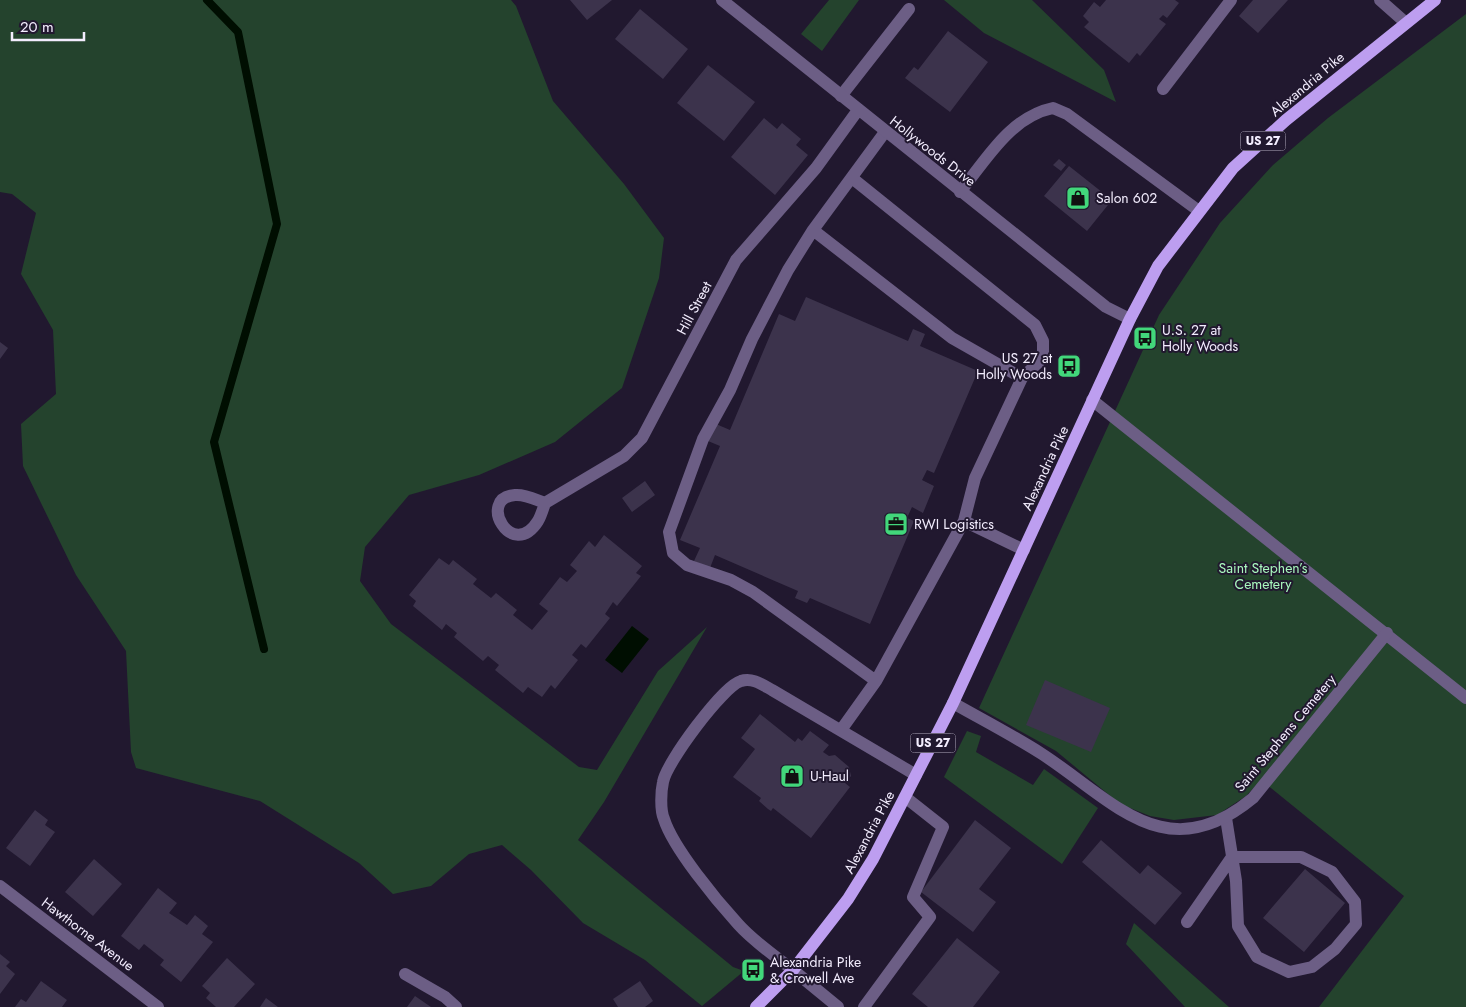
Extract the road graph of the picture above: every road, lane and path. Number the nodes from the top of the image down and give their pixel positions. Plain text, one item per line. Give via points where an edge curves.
1 (722, 0) edge
2 (1231, 0) edge
3 (1380, 0) edge
4 (1435, 0) edge
5 (909, 9) dead end
6 (1406, 22) junction
7 (1163, 89) dead end
8 (841, 96) junction
9 (858, 110) junction
10 (885, 132) junction
11 (852, 178) junction
12 (960, 192) junction
13 (1199, 211) junction
14 (813, 230) junction
15 (1130, 319) junction
16 (1022, 378) junction
17 (1092, 400) junction
18 (546, 503) dead end
19 (964, 522) junction
20 (1024, 550) junction
21 (1387, 633) junction
22 (876, 681) junction
23 (1466, 698) edge
24 (953, 703) junction
25 (841, 730) junction
26 (916, 775) junction
27 (905, 797) junction
28 (1226, 818) junction
29 (1232, 857) junction
30 (0, 886) edge
31 (1187, 922) dead end
32 (794, 970) junction
33 (405, 974) dead end
34 (158, 1007) edge
35 (456, 1007) edge
36 (756, 1007) edge
37 (838, 1007) edge
38 (864, 1007) edge

1 - 8 street, Hollywoods Drive
2 - 7 street
3 - 6 street
4 - 6 main road, Alexandria Pike / US 27
5 - 8 street
6 - 13 main road, Alexandria Pike / US 27 via 1286,120 1234,168
8 - 9 street, Hollywoods Drive
9 - 10 street, Hollywoods Drive
9 - 18 street, Hill Street via 816,168 736,260 642,438 624,456
10 - 11 street
10 - 12 street, Hollywoods Drive
11 - 14 street
11 - 16 street via 1034,325 1043,342 1043,358
12 - 13 street via 1013,128 1027,116 1053,108 1067,114
12 - 15 street, Hollywoods Drive via 1106,308
13 - 15 main road, Alexandria Pike / US 27 via 1158,266
14 - 16 street via 952,338
14 - 22 street via 788,270 703,439 669,539 673,553 686,565 731,580 753,592
15 - 17 main road, Alexandria Pike / US 27
16 - 19 street via 975,478
17 - 20 main road, Alexandria Pike / US 27
17 - 21 street
19 - 20 street
19 - 22 street
20 - 24 main road, Alexandria Pike / US 27
21 - 23 street
21 - 28 street, Saint Stephens Cemetery via 1253,798
22 - 25 street
24 - 26 main road, Alexandria Pike / US 27
24 - 28 street, Saint Stephens Cemetery via 1042,754 1134,818 1170,828 1193,828
25 - 26 street
25 - 32 street via 772,690 751,680 739,681 710,708 676,754 663,781 663,818 683,855 738,925
26 - 27 main road, Alexandria Pike / US 27
27 - 32 main road, Alexandria Pike / US 27 via 854,891
27 - 38 street via 944,828 913,897 930,916
28 - 29 street
29 - 29 street via 1238,926 1256,957 1289,972 1312,967 1336,949 1356,924 1355,902 1332,872 1301,857
29 - 31 street
30 - 34 street, Hawthorne Avenue
32 - 36 main road, Alexandria Pike / US 27
32 - 37 street
33 - 35 street

